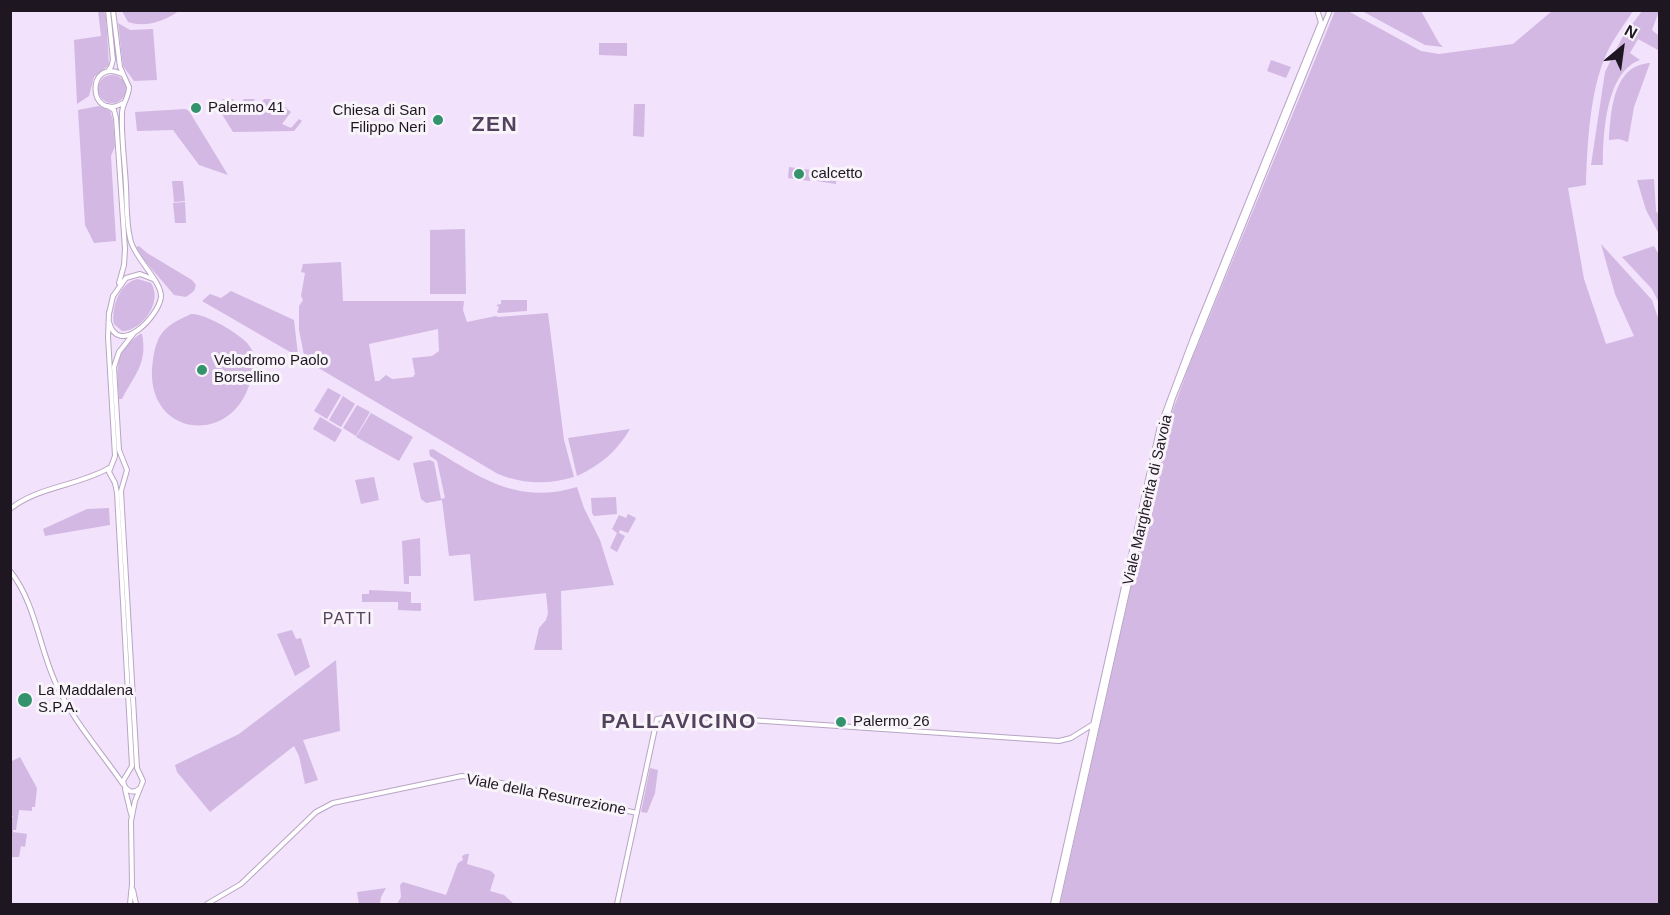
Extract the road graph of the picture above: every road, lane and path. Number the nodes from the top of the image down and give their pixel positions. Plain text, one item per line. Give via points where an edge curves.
1 (108, 10) edge
2 (113, 10) edge
3 (1317, 10) edge
4 (1330, 10) edge
5 (1323, 22) junction
6 (106, 72) junction
7 (124, 76) junction
8 (125, 100) junction
9 (108, 106) junction
10 (153, 279) junction
11 (115, 292) junction
12 (109, 312) junction
13 (134, 333) junction
14 (112, 466) junction
15 (124, 466) junction
16 (91, 476) junction
17 (112, 478) junction
18 (124, 478) junction
19 (10, 509) edge
20 (10, 571) edge
21 (1096, 723) junction
22 (111, 767) junction
23 (127, 773) junction
24 (140, 775) junction
25 (124, 785) junction
26 (140, 788) junction
27 (637, 813) junction
28 (131, 821) junction
29 (132, 884) junction
30 (130, 904) edge
31 (136, 904) edge
32 (207, 904) edge
33 (616, 904) edge
34 (1055, 904) edge

1 - 6 street via 113,60
2 - 7 street
3 - 5 street
4 - 5 street, Viale Margherita di Savoia
5 - 21 street, Viale Margherita di Savoia via 1163,416
6 - 7 street
6 - 9 street via 97,79 94,89 98,99
7 - 8 street via 129,87
8 - 9 street
8 - 10 street via 122,115 130,239
9 - 11 street via 116,115 125,254
10 - 11 street via 144,274 130,275
10 - 13 street via 160,290 159,302 150,319
11 - 12 street
12 - 13 street via 114,331 123,336
12 - 14 street via 115,454
13 - 15 street via 119,352 114,367 119,450
14 - 15 street
14 - 16 street
14 - 17 street
15 - 18 street
16 - 17 street via 105,474
16 - 19 street via 32,496
17 - 18 street
17 - 23 street via 117,497 132,765
18 - 24 street via 121,491
20 - 22 street via 24,594 56,685 79,725
21 - 27 street via 1059,741 667,717 657,719
21 - 34 street, Viale Margherita di Savoia
22 - 23 street via 119,774
22 - 25 street
23 - 24 street
23 - 25 street
24 - 26 street
25 - 26 street via 133,792
25 - 28 street
26 - 28 street
27 - 32 street, Viale della Resurrezione via 462,776 352,798 316,812 241,884
27 - 33 street
28 - 29 street
29 - 30 street
29 - 31 street

